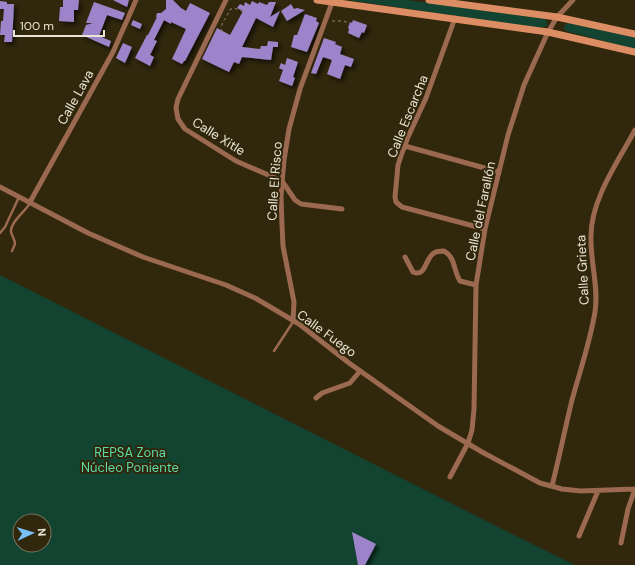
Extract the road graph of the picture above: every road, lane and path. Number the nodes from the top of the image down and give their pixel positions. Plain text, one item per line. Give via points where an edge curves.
1 (136, 0) edge
2 (226, 0) edge
3 (317, 0) edge
4 (429, 0) edge
5 (573, 0) edge
6 (332, 1) edge
7 (244, 12) dead end
8 (557, 16) junction
9 (455, 18) junction
10 (331, 21) dead end
11 (349, 23) dead end
12 (222, 32) dead end
13 (548, 32) junction
14 (635, 34) edge
15 (635, 52) edge
16 (635, 130) edge
17 (405, 146) junction
18 (499, 172) junction
19 (282, 181) junction
20 (0, 187) edge
21 (19, 196) junction
22 (30, 202) junction
23 (342, 209) dead end
24 (485, 229) junction
25 (0, 233) edge
26 (12, 251) dead end
27 (405, 257) dead end
28 (476, 286) junction
29 (293, 321) junction
30 (274, 351) dead end
31 (360, 371) junction
32 (316, 398) dead end
33 (468, 443) junction
34 (450, 477) dead end
35 (552, 486) junction
36 (635, 489) edge
37 (598, 491) junction
38 (579, 536) dead end
39 (621, 543) dead end

1 - 22 street, Calle Lava via 113,52
2 - 19 street, Calle Xitle via 178,99 178,120 185,129 236,161
3 - 6 main road
4 - 8 main road
5 - 8 street, Calle del Farallón
6 - 9 main road
6 - 19 street, Calle El Risco via 289,128
7 - 12 path via 234,8 229,10 222,24
8 - 13 street, Calle del Farallón
8 - 14 main road
9 - 13 main road
9 - 17 street, Calle Escarcha via 426,98
10 - 11 path
13 - 15 main road
13 - 18 street, Calle del Farallón via 524,85
16 - 35 street, Calle Grieta via 601,194 592,218 592,257 596,276 595,311
17 - 18 street
17 - 24 street, Calle Escarcha via 398,166 396,202 402,207
18 - 24 street, Calle del Farallón
19 - 23 street via 295,200 301,204
19 - 29 street, Calle El Risco via 282,232 294,302
20 - 21 street, Calle Fuego
21 - 22 street, Calle Fuego
21 - 25 lane
22 - 26 lane via 12,226 15,242
22 - 29 street, Calle Fuego via 148,260 226,285 255,298
24 - 28 street, Calle del Farallón
27 - 28 street via 413,272 419,274 423,272 430,256 438,251 444,251 450,254 460,280
28 - 33 street, Calle del Farallón via 474,408
29 - 30 lane
29 - 31 street, Calle Fuego
31 - 32 street via 350,383 322,393
31 - 33 street, Calle Fuego via 438,426
33 - 34 street, Calle del Farallón
33 - 35 street, Calle Fuego via 510,467
35 - 37 street, Calle Fuego via 581,492
36 - 37 street, Calle Fuego
36 - 39 street
37 - 38 street

